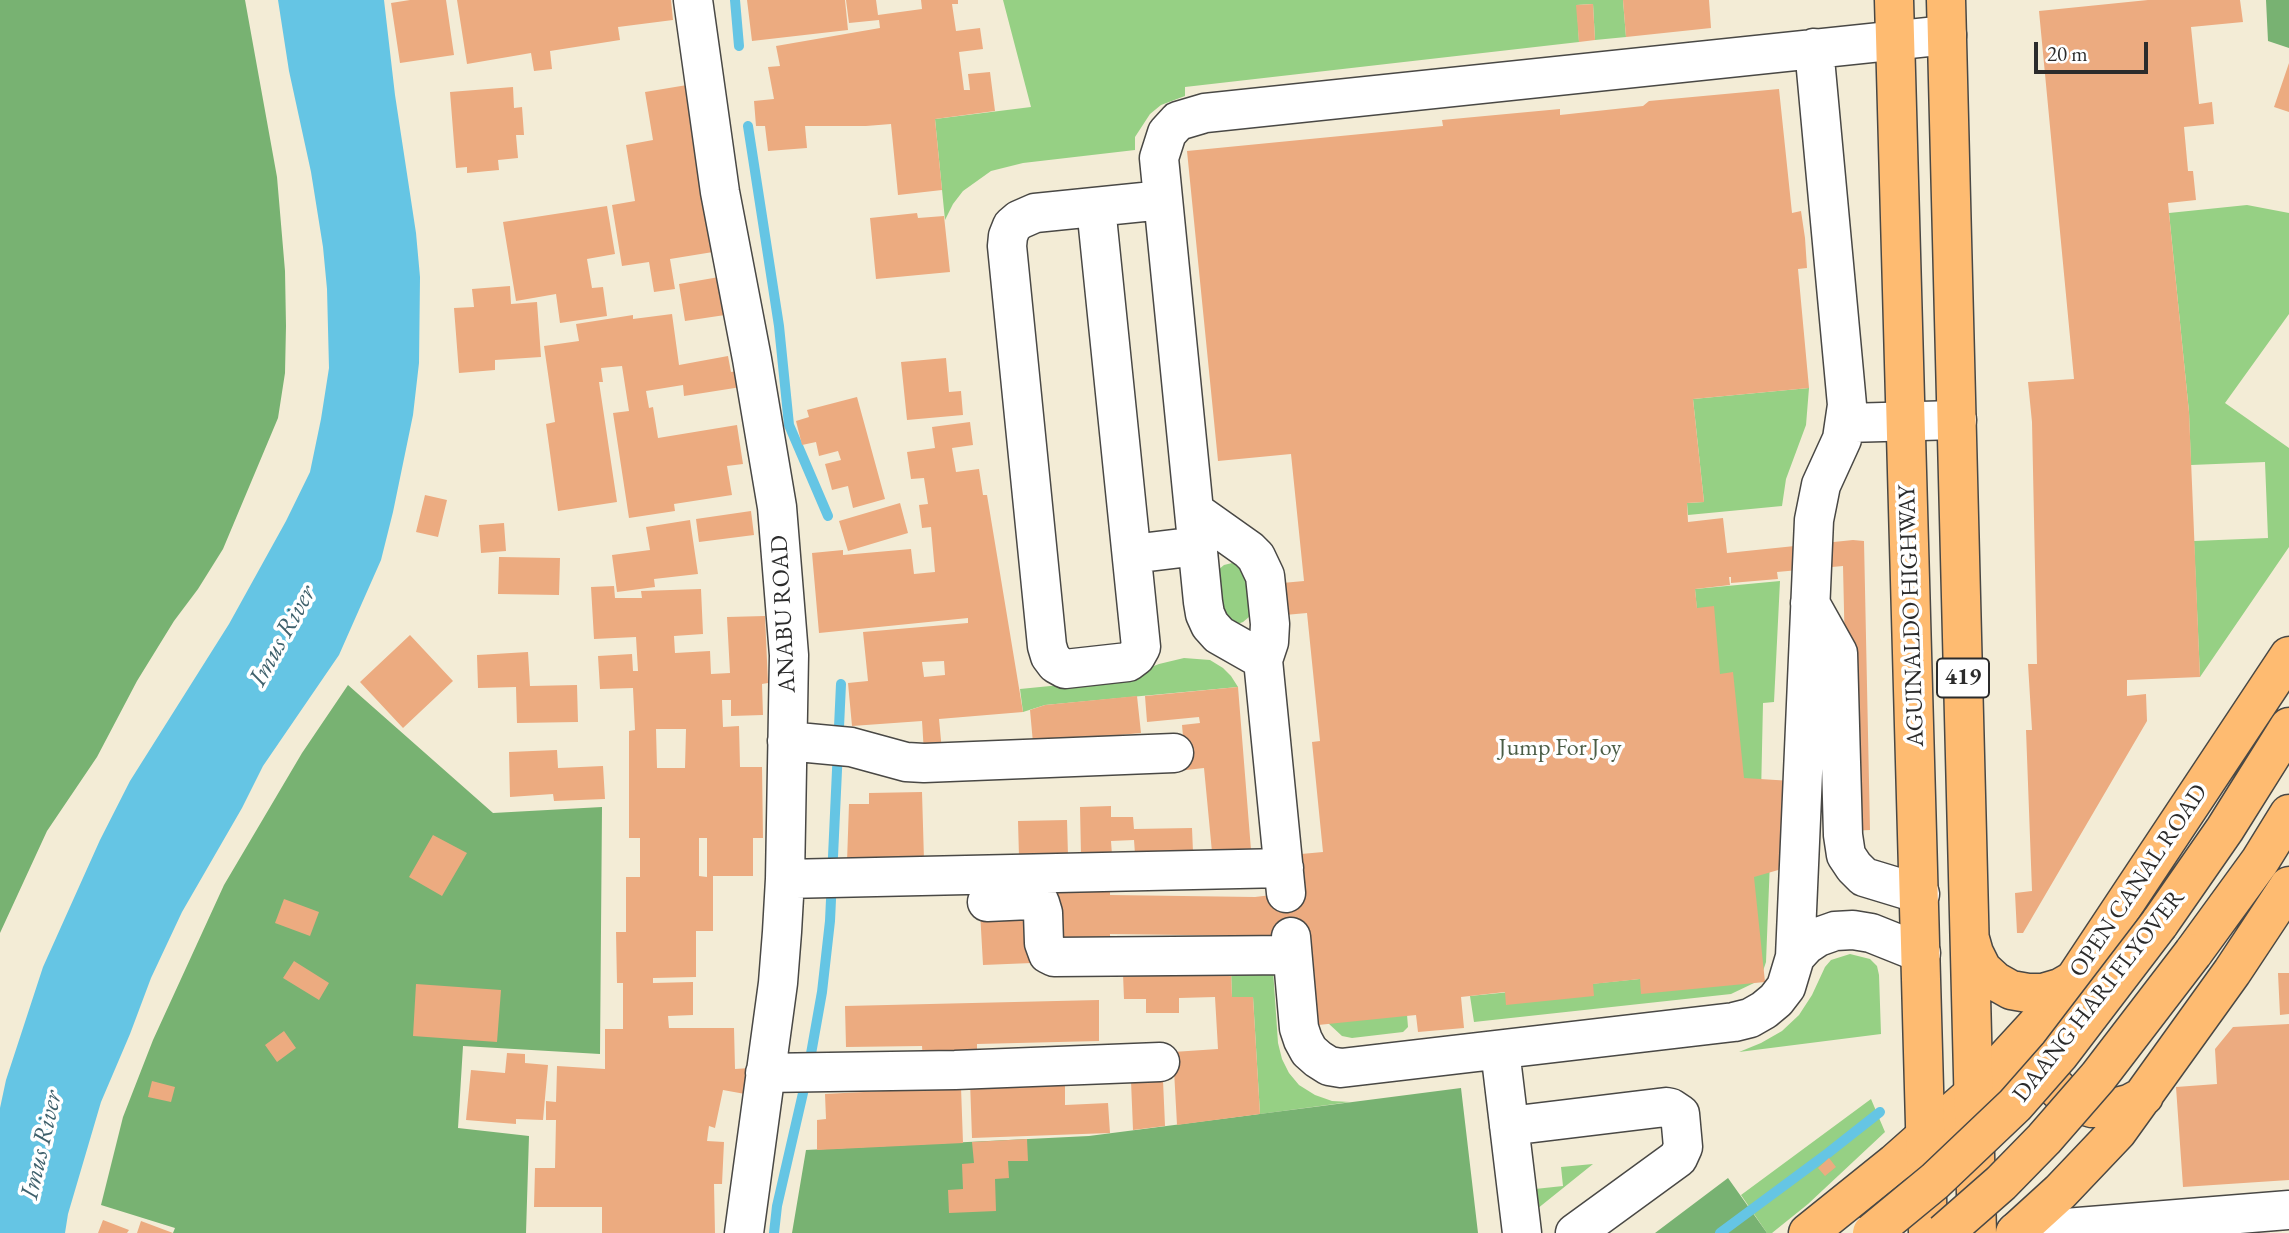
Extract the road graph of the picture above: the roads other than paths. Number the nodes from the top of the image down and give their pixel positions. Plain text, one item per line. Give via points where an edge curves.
1 (693, 0) edge
2 (1895, 0) edge
3 (1947, 17) edge
4 (1896, 40) junction
5 (1814, 48) junction
6 (1163, 200) junction
7 (1096, 207) junction
8 (1957, 420) junction
9 (1907, 421) junction
10 (1846, 423) junction
11 (1196, 529) junction
12 (1132, 554) junction
13 (1810, 603) junction
14 (2289, 656) edge
15 (1263, 660) junction
16 (2289, 728) edge
17 (821, 744) junction
18 (1174, 753) dead end
19 (2289, 814) edge
20 (816, 878) junction
21 (2289, 886) edge
22 (1920, 894) junction
23 (988, 902) dead end
24 (1970, 935) junction
25 (1921, 953) junction
26 (1795, 957) junction
27 (2074, 979) junction
28 (2040, 1021) junction
29 (1500, 1050) junction
30 (1160, 1062) dead end
31 (777, 1073) junction
32 (1973, 1094) junction
33 (2144, 1096) junction
34 (1509, 1126) junction
35 (1926, 1137) junction
36 (2289, 1210) edge
37 (2097, 1229) edge
38 (744, 1233) edge
39 (1522, 1233) edge
40 (1575, 1233) edge
41 (1808, 1233) edge
42 (1872, 1233) edge
43 (1928, 1233) edge
44 (1944, 1233) edge
45 (1977, 1233) edge
46 (2015, 1233) edge

1 - 17 street, ANABU ROAD via 720,192 777,507 789,655
2 - 4 main road, AGUINALDO HIGHWAY / 419
3 - 4 street
3 - 8 main road, AGUINALDO HIGHWAY / 419
4 - 5 street
4 - 9 main road, AGUINALDO HIGHWAY / 419
5 - 6 street via 1205,113 1178,121 1167,133 1159,158
5 - 10 street via 1847,388
6 - 7 street
6 - 11 street
7 - 12 street
7 - 12 street via 1026,215 1012,226 1007,246 1047,646 1056,664 1076,669 1128,662 1136,656 1140,637
8 - 9 street
8 - 24 main road, AGUINALDO HIGHWAY / 419
9 - 10 street
9 - 22 main road, AGUINALDO HIGHWAY / 419
10 - 13 street via 1817,502
11 - 12 street
11 - 15 street via 1203,602 1210,625 1229,642
11 - 15 street via 1250,550 1261,566 1270,624
13 - 22 street via 1838,653 1846,855 1864,877
13 - 26 street
14 - 27 main road, OPEN CANAL ROAD
15 - 20 street via 1285,881
16 - 42 main road, DAANG HARI FLYOVER, bridge via 2159,924 2045,1072 1954,1163
17 - 18 street via 924,763
17 - 20 street, ANABU ROAD
19 - 44 main road, DAANG HARI FLYOVER, bridge via 2245,881 2098,1077 2001,1183
20 - 31 street, ANABU ROAD via 778,983
21 - 33 main road
22 - 25 main road, AGUINALDO HIGHWAY / 419
23 - 29 street via 1040,903 1046,949 1054,957 1292,946 1299,1028 1309,1051 1329,1066 1354,1068
24 - 27 main road via 1982,969 2011,989 2043,993
24 - 32 main road, AGUINALDO HIGHWAY / 419
25 - 26 street via 1853,930 1818,937
25 - 35 main road, AGUINALDO HIGHWAY / 419
26 - 29 street via 1786,987 1750,1018
27 - 28 main road, OPEN CANAL ROAD
28 - 32 main road, OPEN CANAL ROAD
28 - 33 main road via 2037,1054 2052,1084 2065,1096 2079,1104 2104,1108
29 - 34 street
30 - 31 street
31 - 38 street, ANABU ROAD
32 - 35 main road, OPEN CANAL ROAD
32 - 45 main road, AGUINALDO HIGHWAY / 419
33 - 46 main road via 2082,1171
34 - 39 street
34 - 40 street via 1666,1107 1680,1114 1678,1158
35 - 41 main road, OPEN CANAL ROAD
35 - 43 main road, AGUINALDO HIGHWAY / 419
36 - 37 street
37 - 46 street

